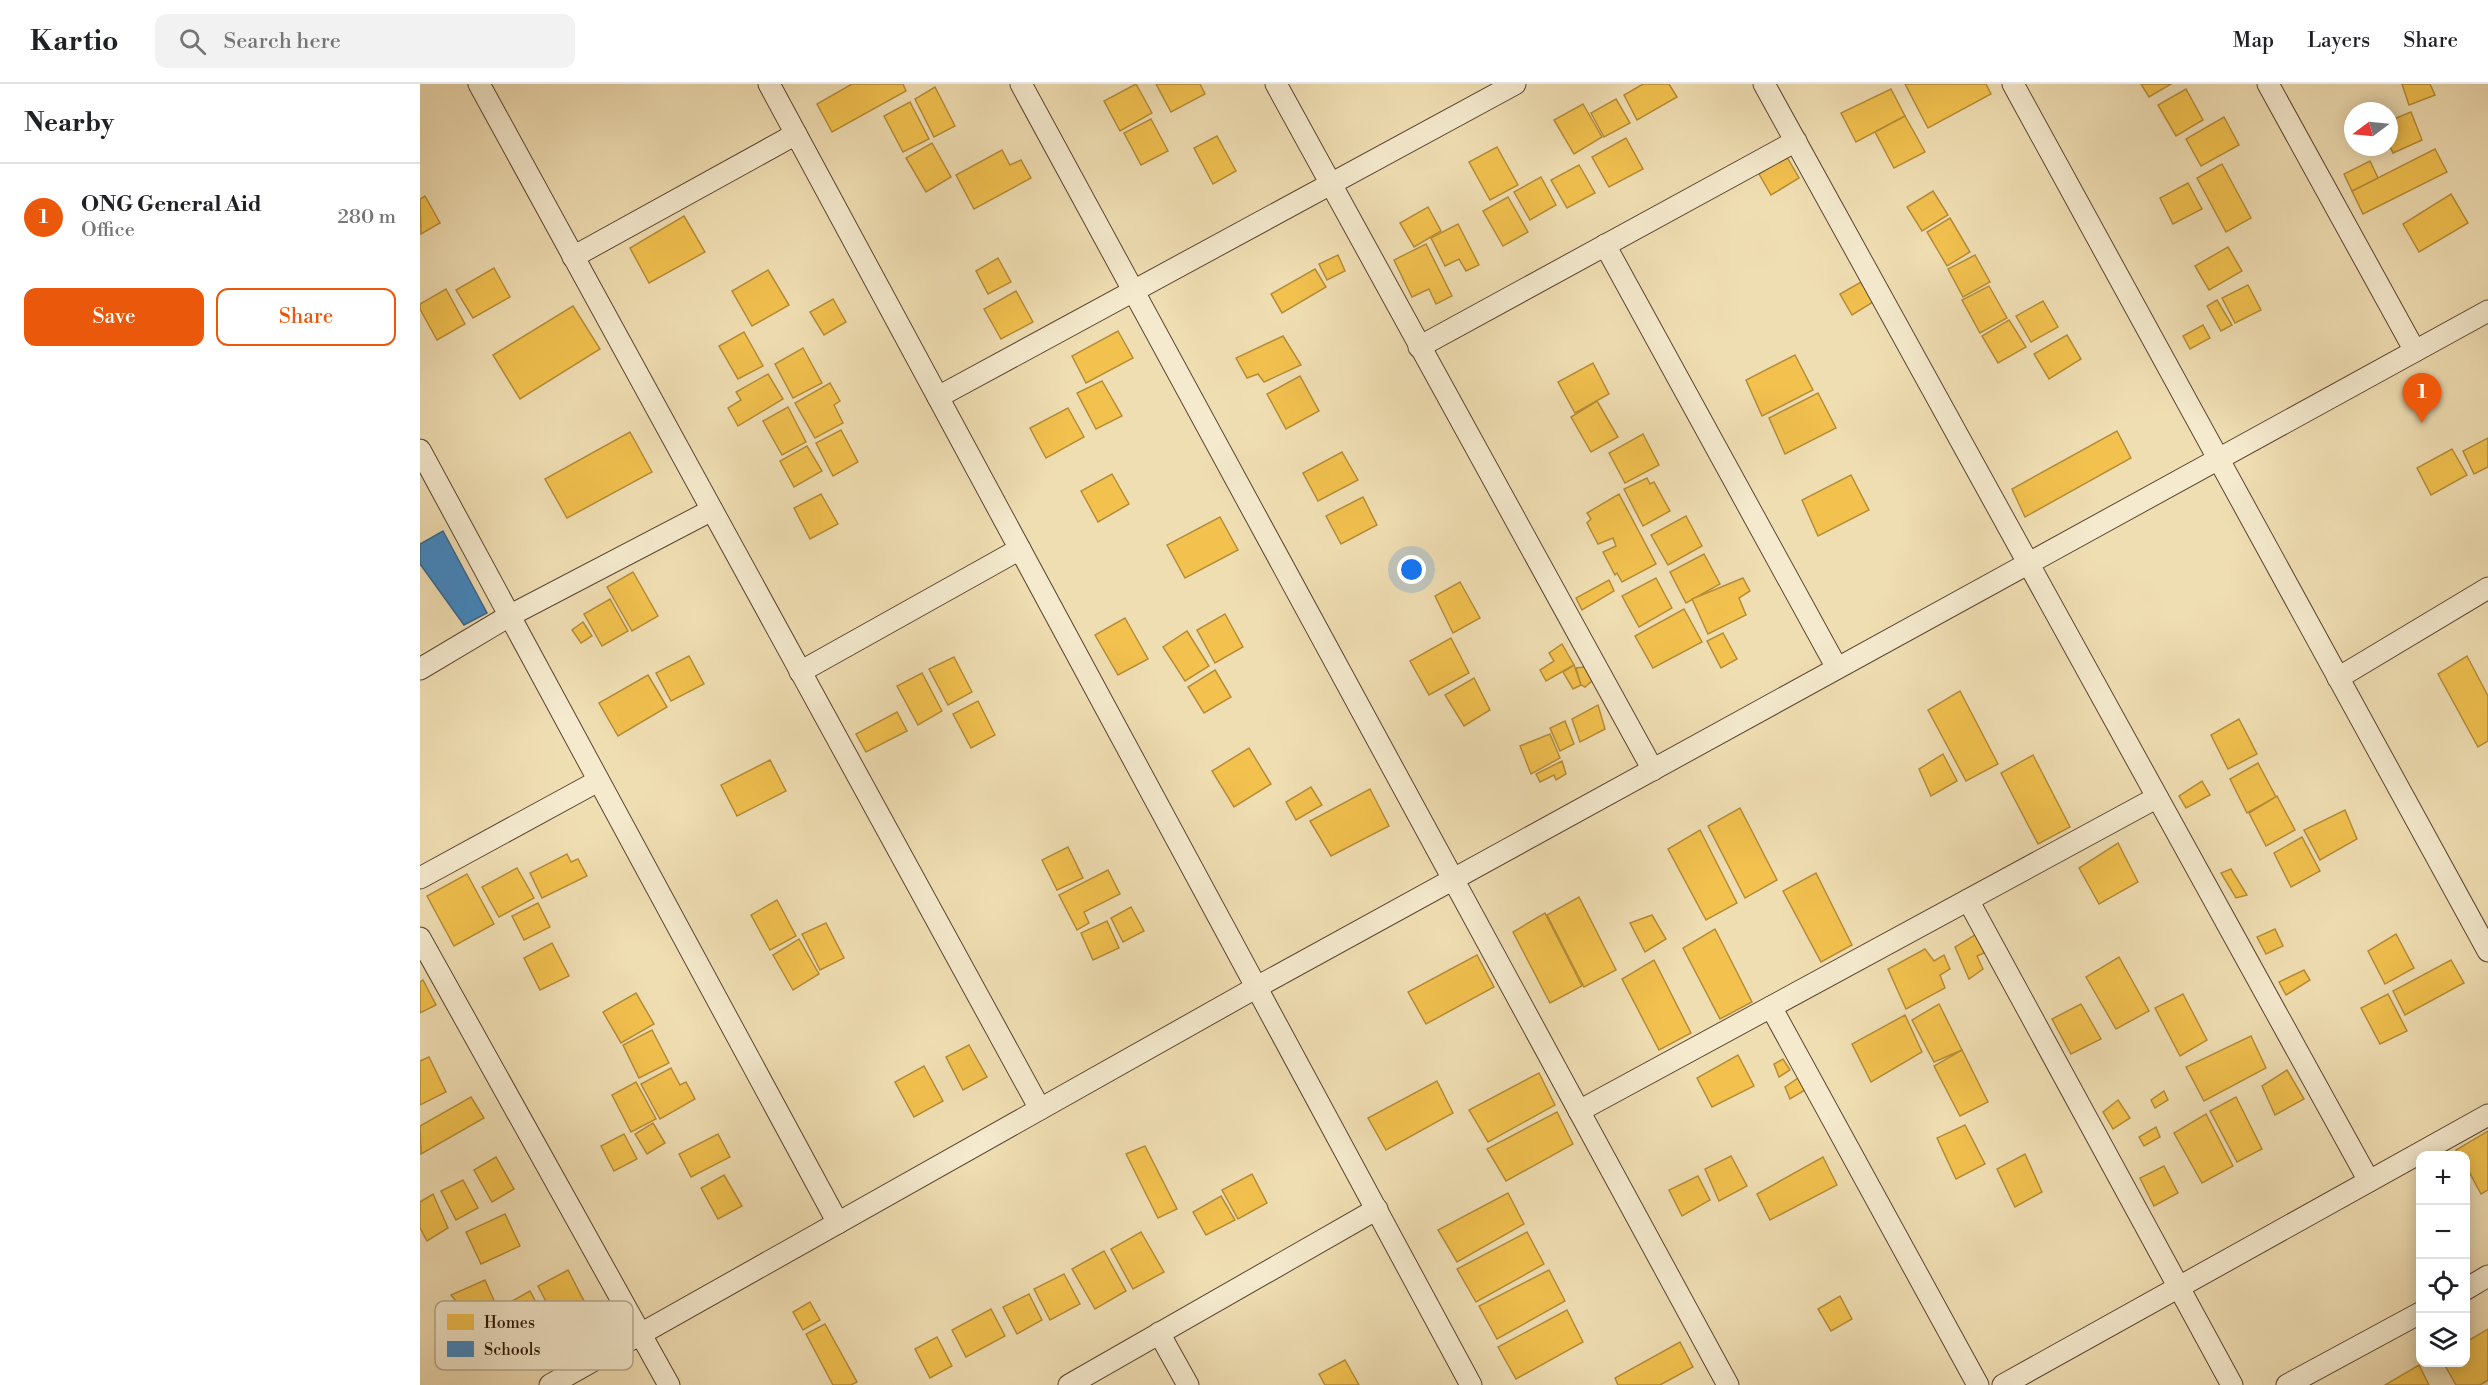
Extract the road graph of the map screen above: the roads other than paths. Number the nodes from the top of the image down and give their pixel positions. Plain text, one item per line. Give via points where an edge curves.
1 (478, 84) edge
2 (769, 84) edge
3 (1021, 84) edge
4 (1276, 84) edge
5 (1764, 84) edge
6 (2013, 84) edge
7 (2268, 84) edge
8 (1510, 85) edge
9 (796, 134) junction
10 (1796, 141) junction
11 (1332, 184) junction
12 (1605, 245) junction
13 (573, 257) junction
14 (1133, 291) junction
15 (2488, 311) edge
16 (1419, 347) junction
17 (2415, 351) junction
18 (938, 397) junction
19 (420, 450) edge
20 (2218, 459) junction
21 (712, 510) junction
22 (1020, 549) junction
23 (2028, 564) junction
24 (2488, 588) edge
25 (509, 616) junction
26 (1837, 668) junction
27 (420, 669) edge
28 (800, 672) junction
29 (2338, 678) junction
30 (1653, 770) junction
31 (598, 781) junction
32 (2156, 798) junction
33 (420, 878) edge
34 (1453, 879) junction
35 (1968, 900) junction
36 (420, 938) edge
37 (2488, 951) edge
38 (1257, 987) junction
39 (1771, 1007) junction
40 (1040, 1109) junction
41 (1579, 1111) junction
42 (2488, 1115) edge
43 (2369, 1181) junction
44 (1377, 1209) junction
45 (838, 1223) junction
46 (2488, 1276) edge
47 (2470, 1286) edge
48 (2179, 1287) junction
49 (622, 1301) edge
50 (2416, 1316) edge
51 (633, 1321) edge
52 (640, 1334) junction
53 (1159, 1334) junction
54 (633, 1338) edge
55 (576, 1370) edge
56 (550, 1385) edge
57 (669, 1385) edge
58 (1069, 1385) edge
59 (1188, 1385) edge
60 (1471, 1385) edge
61 (1728, 1385) edge
62 (1978, 1385) edge
63 (2003, 1385) edge
64 (2232, 1385) edge
65 (2287, 1385) edge

1 - 13 street
2 - 9 street
3 - 14 street
4 - 11 street
5 - 10 street
6 - 20 street
7 - 17 street
8 - 11 street
9 - 13 street
9 - 18 street
10 - 12 street
10 - 23 street
11 - 14 street
11 - 16 street
12 - 16 street
12 - 26 street
13 - 21 street
14 - 18 street
14 - 34 street
15 - 17 street
16 - 30 street
17 - 20 street
18 - 22 street
19 - 25 street
20 - 23 street
20 - 29 street
21 - 25 street
21 - 28 street
22 - 28 street
22 - 38 street
23 - 26 street
23 - 32 street
24 - 29 street
25 - 27 street
25 - 31 street
26 - 30 street
28 - 40 street
29 - 37 street
30 - 34 street
31 - 33 street
31 - 45 street
32 - 35 street
32 - 43 street
34 - 38 street
34 - 41 street
35 - 39 street
35 - 48 street
36 - 49 street
38 - 40 street
38 - 44 street
39 - 41 street
39 - 62 street
40 - 45 street
41 - 61 street
42 - 43 street
43 - 48 street
44 - 53 street
44 - 60 street
45 - 52 street
46 - 47 street
48 - 63 street
48 - 64 street
50 - 65 street
51 - 52 street
52 - 54 street
52 - 57 street
53 - 58 street
53 - 59 street
55 - 56 street

